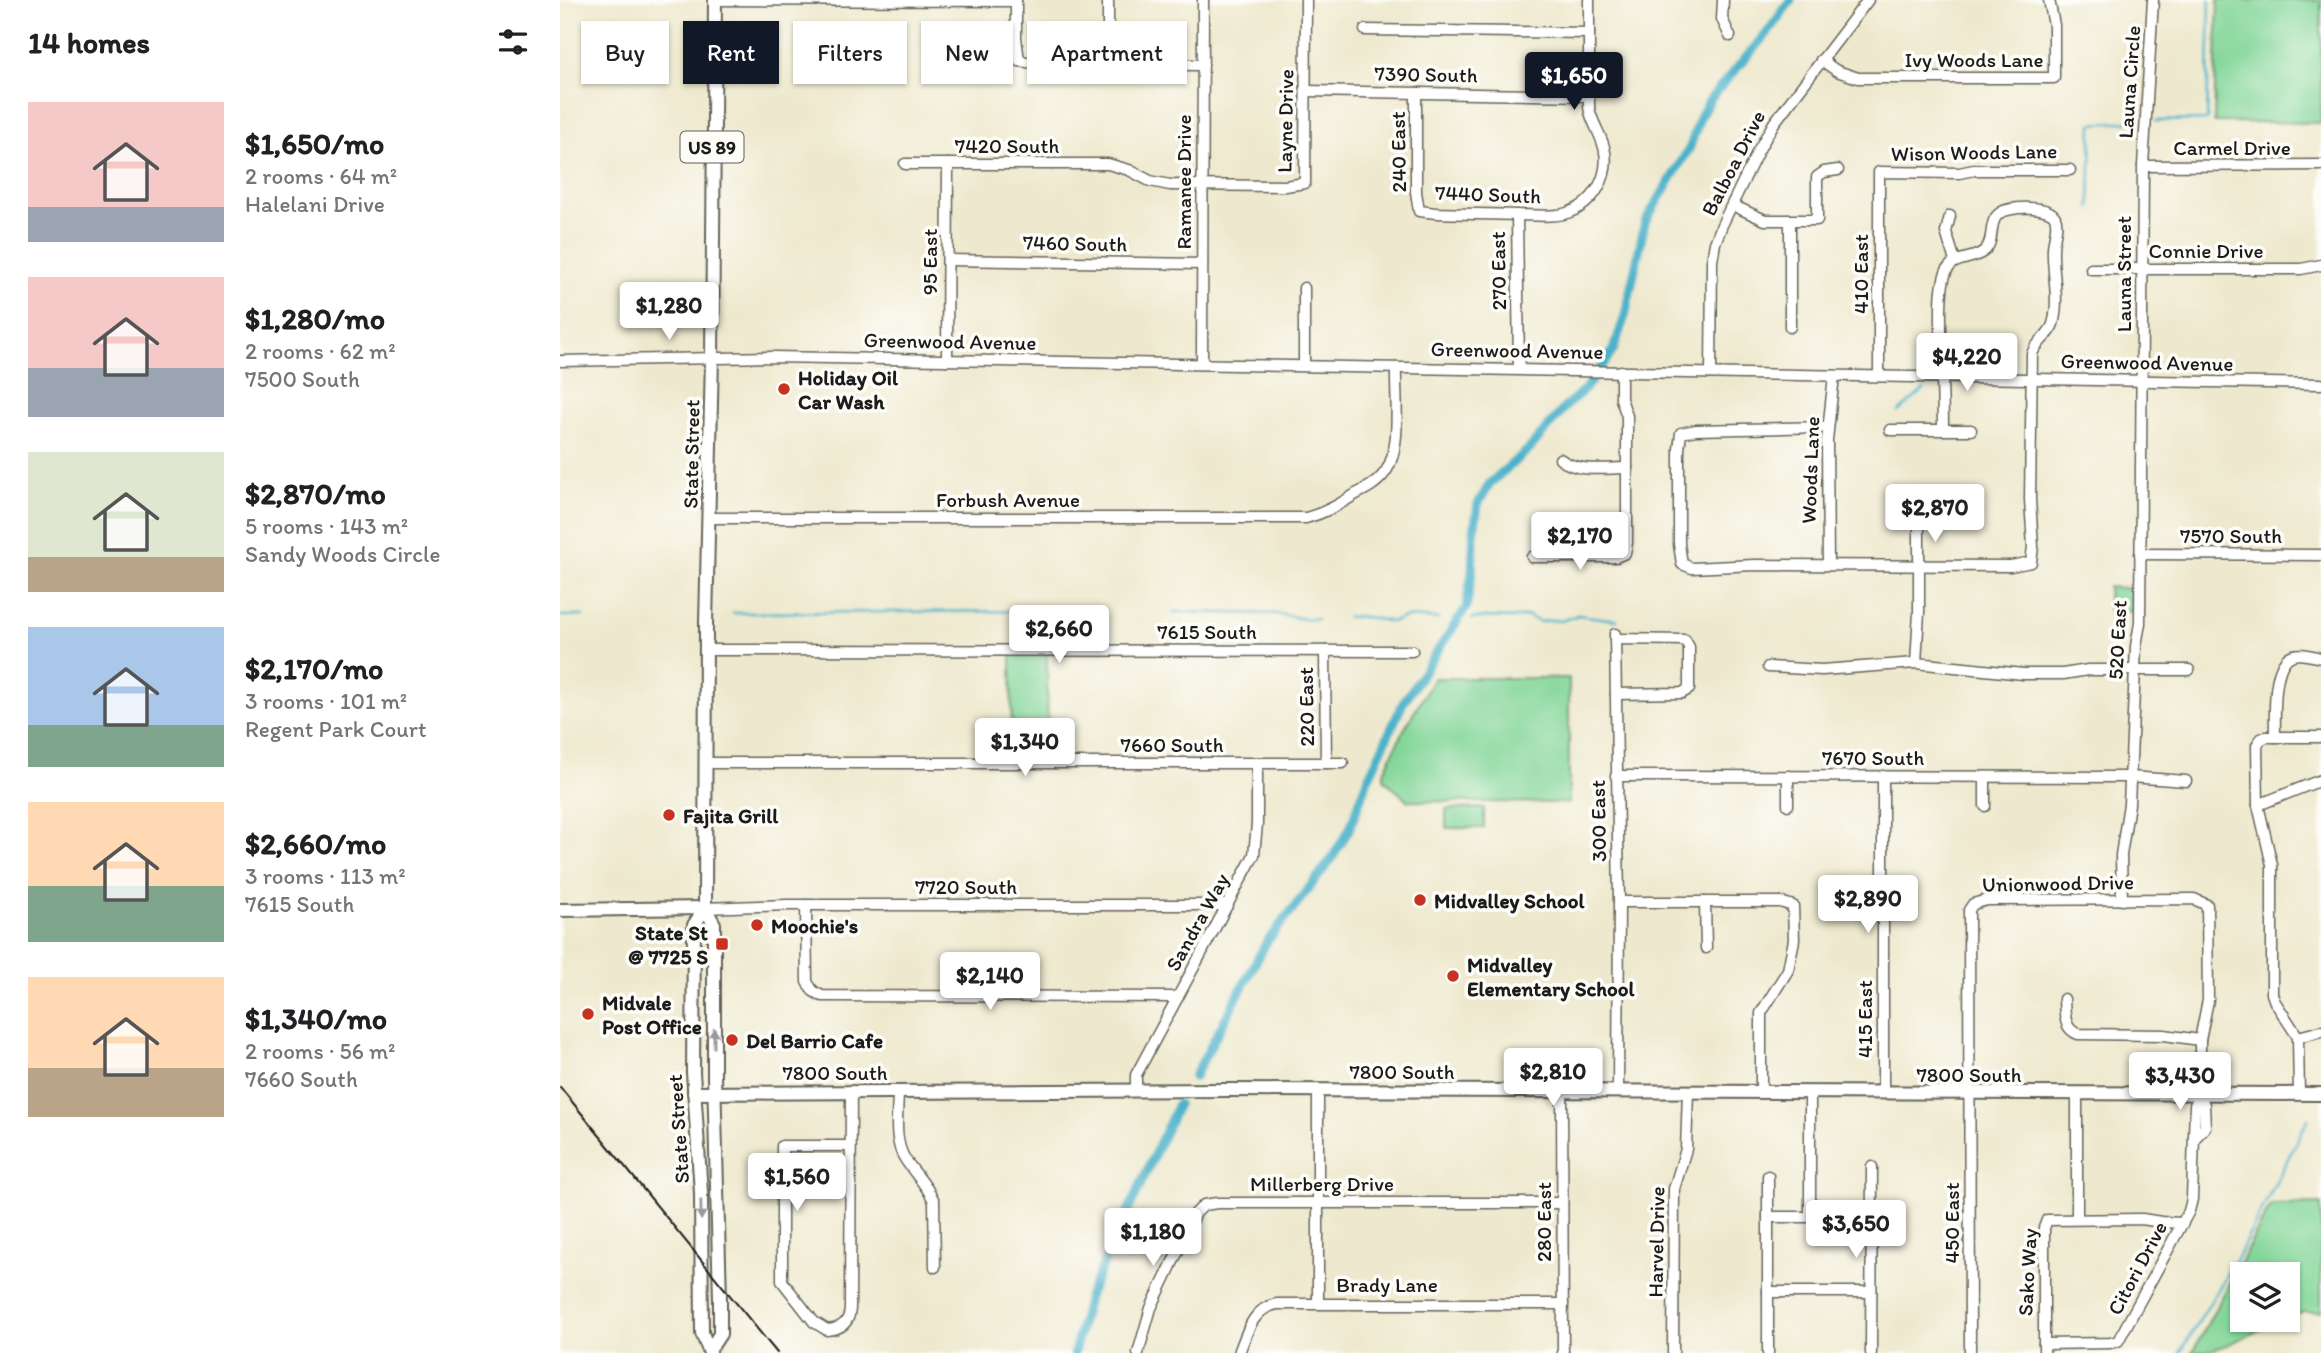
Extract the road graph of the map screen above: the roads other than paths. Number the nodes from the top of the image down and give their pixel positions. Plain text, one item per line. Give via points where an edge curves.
1 (715, 0) edge
2 (923, 0) edge
3 (1016, 0) edge
4 (1108, 0) edge
5 (1203, 0) edge
6 (1306, 0) edge
7 (1589, 0) edge
8 (1723, 0) edge
9 (1868, 0) edge
10 (2049, 0) edge
11 (2153, 0) edge
12 (1108, 21) edge
13 (1365, 30) dead end
14 (1588, 33) junction
15 (1730, 36) dead end
16 (1821, 60) junction
17 (1027, 62) edge
18 (1187, 65) edge
19 (1203, 65) junction
20 (1306, 91) junction
21 (1416, 93) junction
22 (1589, 96) junction
23 (905, 164) dead end
24 (948, 164) junction
25 (2143, 166) junction
26 (2321, 166) edge
27 (1838, 170) dead end
28 (2070, 170) dead end
29 (1879, 172) joint
30 (1203, 186) junction
31 (1732, 205) junction
32 (1419, 211) joint
33 (1517, 215) junction
34 (1950, 215) dead end
35 (1790, 220) junction
36 (948, 260) junction
37 (1955, 261) junction
38 (1202, 264) junction
39 (2321, 265) edge
40 (2091, 269) dead end
41 (2143, 269) junction
42 (1304, 288) dead end
43 (1790, 327) dead end
44 (712, 357) junction
45 (947, 360) junction
46 (560, 361) edge
47 (1202, 364) junction
48 (1304, 366) junction
49 (1396, 368) junction
50 (1519, 369) junction
51 (1617, 371) junction
52 (1711, 373) junction
53 (1833, 376) junction
54 (1879, 376) junction
55 (1941, 377) junction
56 (2033, 379) junction
57 (2142, 381) junction
58 (2321, 384) edge
59 (1828, 427) junction
60 (1890, 430) dead end
61 (1943, 430) junction
62 (1971, 430) dead end
63 (1560, 458) dead end
64 (1627, 468) junction
65 (709, 518) junction
66 (1919, 521) dead end
67 (2140, 554) junction
68 (2321, 555) edge
69 (1532, 557) dead end
70 (1828, 565) junction
71 (1919, 566) junction
72 (707, 650) junction
73 (1325, 651) junction
74 (1412, 651) dead end
75 (2321, 658) edge
76 (1916, 663) junction
77 (1768, 667) dead end
78 (2134, 670) junction
79 (2189, 670) dead end
80 (1616, 694) junction
81 (2275, 737) junction
82 (2321, 737) edge
83 (707, 763) junction
84 (1257, 763) junction
85 (1326, 763) junction
86 (1343, 763) dead end
87 (1616, 776) junction
88 (1787, 776) junction
89 (1883, 776) junction
90 (1985, 777) junction
91 (2130, 777) junction
92 (2321, 780) edge
93 (2186, 781) dead end
94 (1788, 805) dead end
95 (1985, 806) dead end
96 (2258, 806) junction
97 (2122, 901) junction
98 (1619, 902) junction
99 (1705, 902) junction
100 (806, 905) junction
101 (1228, 905) junction
102 (2207, 905) joint
103 (705, 908) junction
104 (560, 910) edge
105 (1706, 948) dead end
106 (1178, 997) junction
107 (2064, 999) dead end
108 (2321, 1031) edge
109 (2298, 1037) junction
110 (2200, 1040) junction
111 (1318, 1090) junction
112 (851, 1091) junction
113 (898, 1091) junction
114 (1136, 1091) junction
115 (714, 1092) junction
116 (1562, 1092) junction
117 (1618, 1092) junction
118 (1688, 1092) junction
119 (1761, 1092) junction
120 (694, 1093) junction
121 (1810, 1093) junction
122 (1883, 1093) junction
123 (1971, 1093) junction
124 (2077, 1094) junction
125 (2200, 1094) junction
126 (2299, 1094) junction
127 (2321, 1094) edge
128 (850, 1146) junction
129 (1872, 1167) dead end
130 (1768, 1176) dead end
131 (1318, 1203) junction
132 (1562, 1203) junction
133 (1768, 1217) junction
134 (1810, 1217) junction
135 (1871, 1217) junction
136 (2077, 1218) junction
137 (2183, 1223) junction
138 (936, 1267) dead end
139 (1768, 1292) junction
140 (1871, 1292) junction
141 (1318, 1304) junction
142 (1563, 1304) junction
143 (2043, 1348) edge
144 (710, 1351) edge
145 (1138, 1353) edge
146 (1239, 1353) edge
147 (1563, 1353) edge
148 (1673, 1353) edge
149 (1768, 1353) edge
150 (1871, 1353) edge
151 (1970, 1353) edge

1 - 2 street
1 - 44 main road, State Street / US 89
2 - 3 street
3 - 17 street via 1019,61
4 - 12 street
5 - 19 street, Ramanee Drive
6 - 20 street, Layne Drive
7 - 14 street
8 - 15 street via 1723,19
9 - 16 street, Balboa Drive
10 - 16 street, Ivy Woods Lane via 2054,78 1858,78 1837,72
11 - 25 street, Launa Circle
13 - 14 street
14 - 22 street
16 - 31 street, Balboa Drive via 1773,123
18 - 19 street
19 - 30 street, Ramanee Drive
20 - 21 street, 7390 South
20 - 30 street, Layne Drive via 1305,183
21 - 22 street, 7390 South
21 - 32 street, 240 East
22 - 33 street, 7440 South via 1590,118 1605,151 1598,189 1569,213
23 - 24 street, 7420 South
24 - 30 street, 7420 South via 1108,164 1160,184
24 - 36 street, 95 East
25 - 26 street, Carmel Drive
25 - 41 street, Launa Street
27 - 35 street via 1817,177 1817,220
28 - 29 street, Wison Woods Lane
29 - 54 street, 410 East
30 - 38 street, Ramanee Drive
31 - 35 street via 1759,219
31 - 52 street, Balboa Drive via 1712,261
32 - 33 street, 7440 South
33 - 50 street, 270 East
34 - 37 street via 1946,232
35 - 43 street
36 - 38 street, 7460 South
36 - 45 street, 95 East
37 - 55 street via 1944,278
37 - 56 street via 1986,250 1994,220 2003,211 2042,209 2053,214 2057,223 2054,314 2050,331 2034,350
38 - 47 street, Ramanee Drive
39 - 41 street, Connie Drive via 2301,269
40 - 41 street, Connie Drive
41 - 57 street, Launa Street
42 - 48 street
44 - 45 street, Greenwood Avenue
44 - 46 street, Greenwood Avenue
44 - 65 main road, State Street / US 89
45 - 47 street, Greenwood Avenue
47 - 48 street, Greenwood Avenue
48 - 49 street, Greenwood Avenue
49 - 50 street, Greenwood Avenue
49 - 65 street, Forbush Avenue via 1395,445 1388,470 1330,510 1307,517
50 - 51 street, Greenwood Avenue
51 - 52 street, Greenwood Avenue
51 - 64 street via 1627,416
52 - 53 street, Greenwood Avenue
53 - 54 street, Greenwood Avenue
53 - 59 street, Woods Lane
54 - 55 street, Greenwood Avenue
55 - 56 street, Greenwood Avenue
55 - 61 street
56 - 57 street, Greenwood Avenue
56 - 71 street via 2031,562
57 - 58 street, Greenwood Avenue
57 - 67 street, 520 East
59 - 70 street, Woods Lane
59 - 70 street via 1696,430 1681,433 1679,449 1682,564 1692,568
60 - 61 street
61 - 62 street
63 - 64 street via 1578,468
64 - 69 street via 1623,555
65 - 72 main road, State Street / US 89
66 - 71 street
67 - 68 street, 7570 South
67 - 78 street, 520 East via 2140,623
70 - 71 street
71 - 76 street
72 - 73 street, 7615 South
72 - 83 main road, State Street / US 89
73 - 74 street, 7615 South
73 - 85 street, 220 East
75 - 81 street via 2308,654 2286,661 2275,694
76 - 77 street via 1822,670
76 - 78 street via 2023,674
78 - 79 street
78 - 91 street, 520 East
80 - 80 street, 300 East via 1615,637 1685,640 1689,647 1686,692
80 - 87 street, 300 East
81 - 82 street
81 - 96 street via 2261,739 2257,745
83 - 84 street, 7660 South
83 - 103 main road, State Street / US 89
84 - 85 street, 7660 South
84 - 101 street, Sandra Way via 1256,842
85 - 86 street, 7660 South
87 - 88 street, 7670 South
87 - 98 street, 300 East
88 - 89 street, 7670 South
88 - 94 street
89 - 90 street, 7670 South
89 - 122 street, 415 East
90 - 91 street, 7670 South
90 - 95 street
91 - 93 street, 7670 South
91 - 97 street, 520 East via 2121,855
92 - 96 street
96 - 109 street via 2272,865 2272,994
97 - 102 street, Unionwood Drive via 2194,899
97 - 123 street, Unionwood Drive via 1987,900 1973,904 1969,910
98 - 99 street
98 - 117 street, 300 East
99 - 105 street
99 - 119 street via 1793,906 1790,962 1761,1013
100 - 101 street, 7720 South
100 - 103 street, 7720 South
100 - 106 street via 809,987 828,996
101 - 106 street, Sandra Way
102 - 110 street, Citori Drive via 2208,1000
103 - 104 main road
115 -> 103 main road, State Street via 714,924
103 - 120 main road, State Street / US 89 via 694,926
106 - 114 street, Sandra Way via 1136,1076
107 - 110 street via 2071,1032
108 - 109 street
109 - 126 street
110 - 125 street, Citori Drive
111 - 114 main road, 7800 South
111 - 116 main road, 7800 South
111 - 131 street
112 - 113 main road, 7800 South
112 - 115 main road, 7800 South
112 - 128 street
113 - 114 main road, 7800 South
113 - 138 street via 901,1150 934,1201
115 - 120 main road, 7800 South
115 - 144 main road, State Street via 720,1334
116 - 117 main road, 7800 South
116 - 132 street, 280 East
117 - 118 main road, 7800 South
118 - 119 main road, 7800 South
118 - 148 street, Harvel Drive via 1686,1149 1674,1189
119 - 121 main road, 7800 South
120 -> 144 main road, State Street / US 89 via 701,1193 702,1333
121 - 122 main road, 7800 South
121 - 134 street
122 - 123 main road, 7800 South
123 - 124 main road, 7800 South
123 - 151 street, 450 East
124 - 125 main road, 7800 South
124 - 136 street
125 - 126 main road, 7800 South
125 - 137 street, Citori Drive via 2195,1105 2192,1199
126 - 127 main road, 7800 South
128 - 128 street via 782,1146 782,1281 814,1322 835,1329 846,1322 850,1310
129 - 135 street
130 - 133 street
131 - 132 street, Millerberg Drive
131 - 141 street
131 - 145 street, Millerberg Drive via 1217,1203 1200,1208 1151,1308
132 - 142 street, 280 East
133 - 134 street
133 - 139 street
134 - 135 street
135 - 140 street
136 - 137 street
136 - 143 street, Sako Way via 2051,1219 2045,1224
137 - 143 street, Citori Drive via 2118,1341
139 - 140 street
139 - 149 street
140 - 150 street
141 - 142 street, Brady Lane
141 - 146 street, Brady Lane via 1262,1308
142 - 147 street, 280 East

